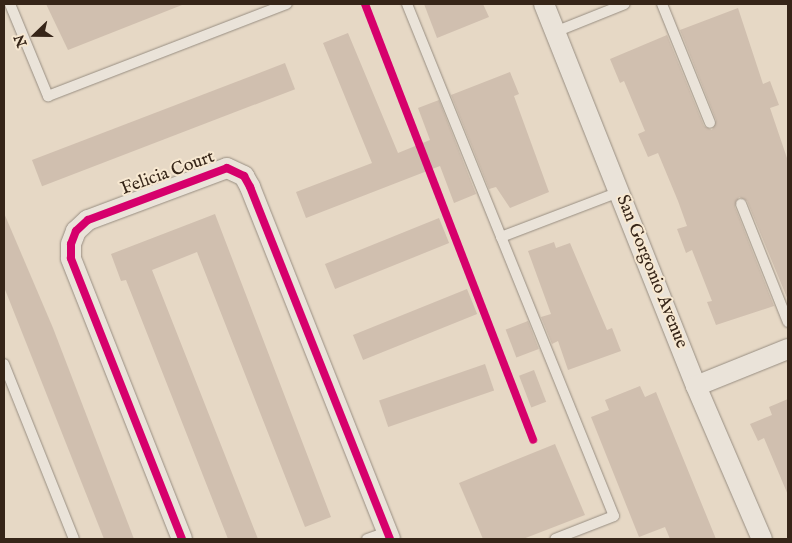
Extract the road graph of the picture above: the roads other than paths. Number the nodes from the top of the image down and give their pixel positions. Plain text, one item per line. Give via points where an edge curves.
1 (10, 4) edge
2 (287, 4) edge
3 (407, 4) edge
4 (544, 4) edge
5 (625, 4) edge
6 (662, 4) edge
7 (555, 32) junction
8 (710, 123) dead end
9 (619, 192) junction
10 (741, 204) dead end
11 (501, 238) junction
12 (788, 322) edge
13 (788, 349) edge
14 (4, 364) edge
15 (696, 386) junction
16 (388, 535) edge
17 (74, 539) edge
18 (182, 539) edge
19 (367, 539) edge
20 (555, 539) edge
21 (762, 539) edge

1 - 2 lane via 48,96
3 - 11 lane
4 - 7 street, San Gorgonio Avenue
5 - 7 lane
6 - 8 lane
7 - 9 street, San Gorgonio Avenue
9 - 11 lane
9 - 15 street, San Gorgonio Avenue
10 - 12 lane
11 - 20 lane via 614,516
13 - 15 street
14 - 17 lane
15 - 21 street, San Gorgonio Avenue
16 - 18 street, Felicia Court via 250,187 244,176 227,168 88,220 76,231 71,244 71,258
16 - 19 lane

